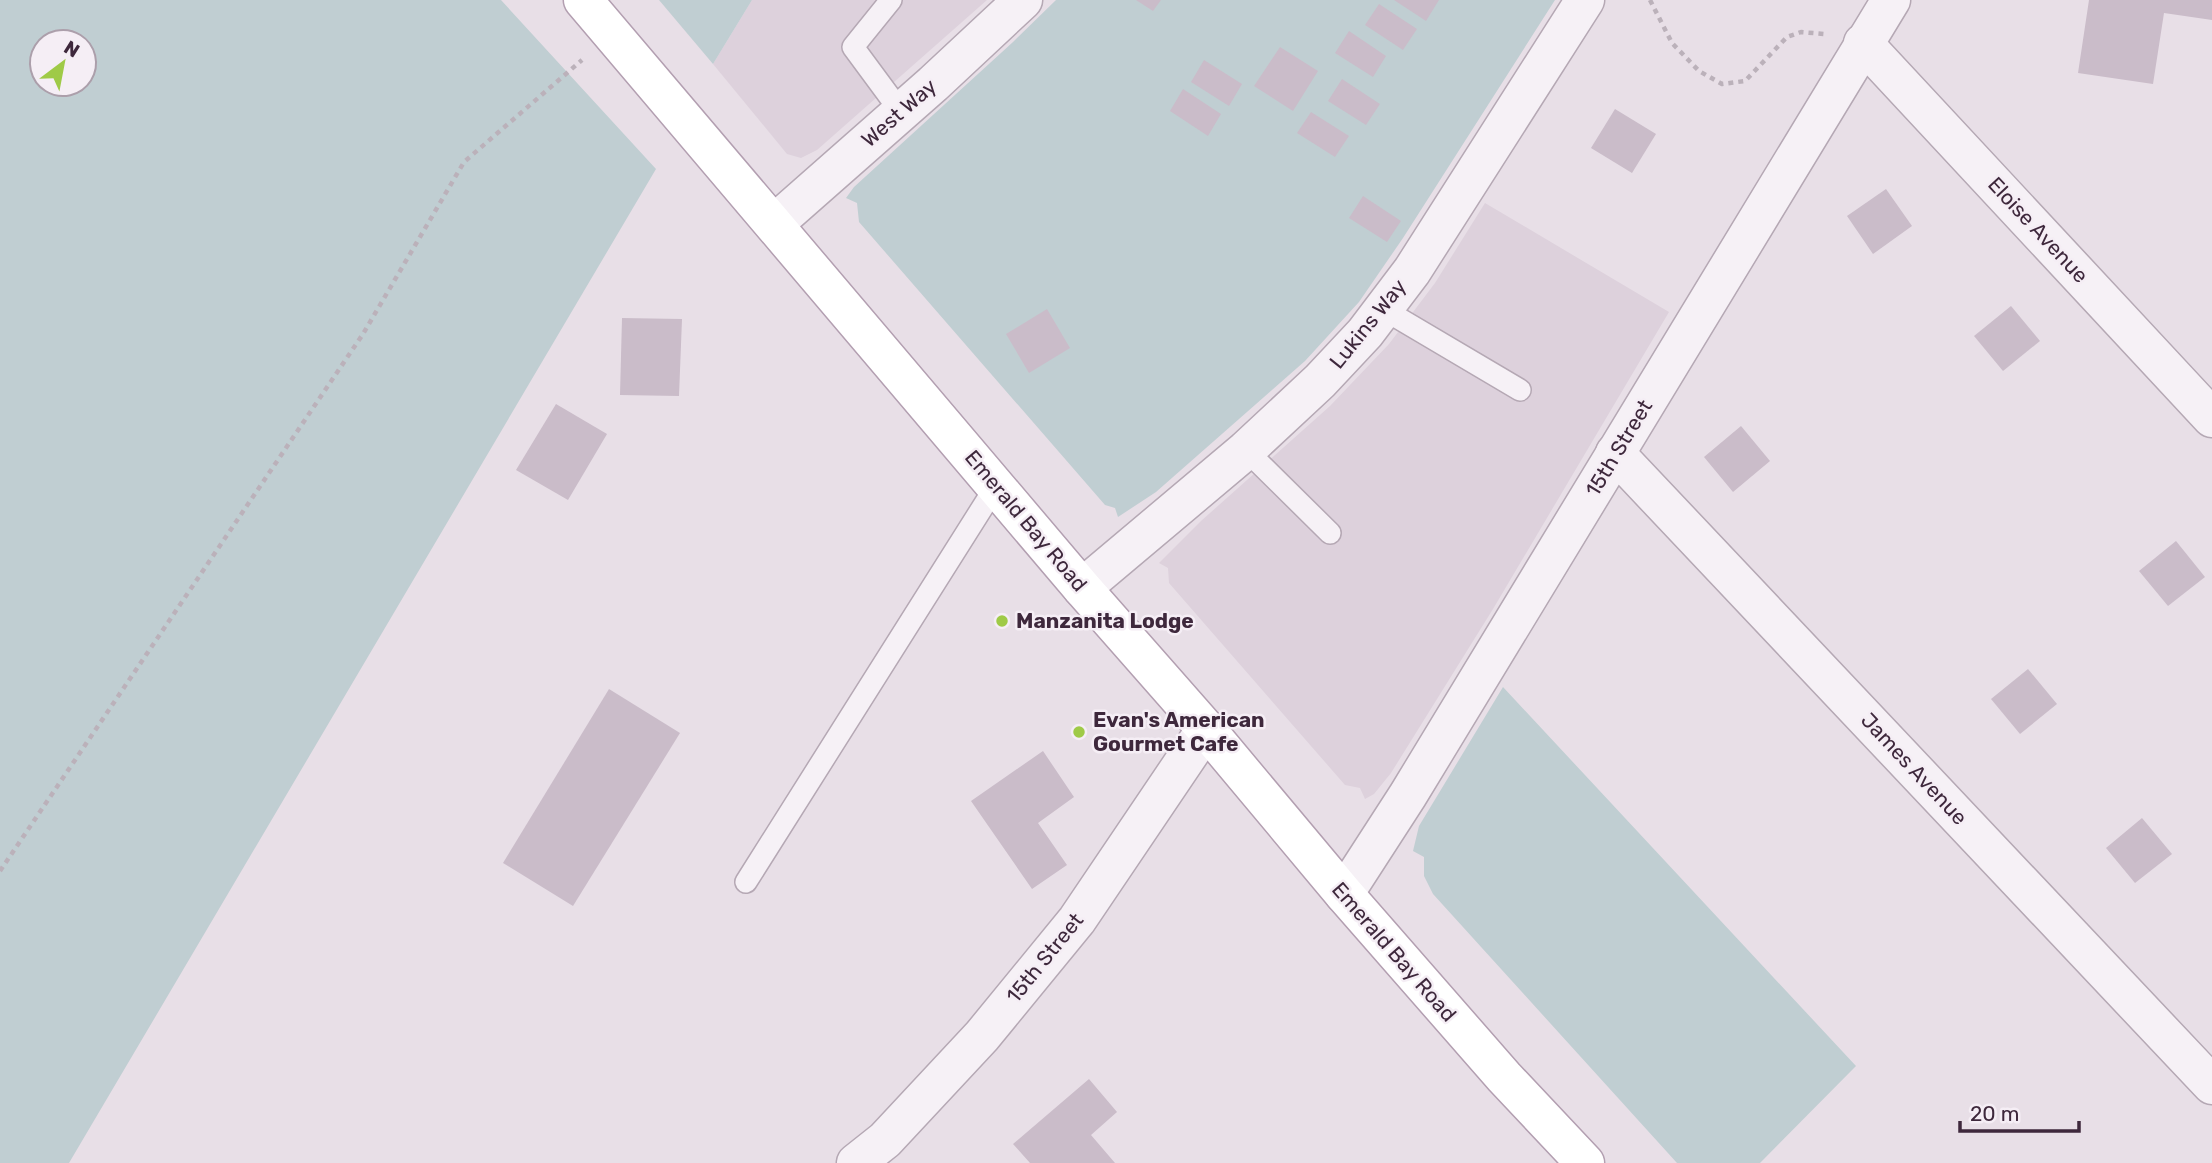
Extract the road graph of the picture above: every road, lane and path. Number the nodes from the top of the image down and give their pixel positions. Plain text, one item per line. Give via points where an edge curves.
1 (583, 0) edge
2 (891, 0) edge
3 (1023, 0) edge
4 (1585, 0) edge
5 (1650, 0) edge
6 (1891, 0) edge
7 (612, 34) junction
8 (1857, 53) junction
9 (901, 112) junction
10 (774, 223) junction
11 (1382, 309) junction
12 (1520, 390) dead end
13 (2212, 418) edge
14 (1246, 450) junction
15 (1615, 453) junction
16 (996, 486) junction
17 (1330, 533) dead end
18 (1082, 588) junction
19 (1206, 729) junction
20 (0, 871) edge
21 (746, 882) dead end
22 (1343, 894) junction
23 (2212, 1085) edge
24 (883, 1155) edge
25 (1585, 1163) edge

1 - 7 main road, Emerald Bay Road
2 - 9 lane via 853,47
3 - 9 street, West Way
4 - 11 street, Lukins Way via 1412,271
5 - 8 path via 1672,43 1699,71 1721,84 1745,81 1787,37 1801,32 1824,34
6 - 8 street, 15th Street
7 - 10 main road, Emerald Bay Road
7 - 20 path via 464,162 363,334
8 - 13 street, Eloise Avenue
8 - 15 street, 15th Street
9 - 10 street, West Way
10 - 16 main road, Emerald Bay Road
11 - 12 lane
11 - 14 street, Lukins Way via 1320,381
14 - 17 lane
14 - 18 street, Lukins Way
15 - 22 street, 15th Street
15 - 23 street, James Avenue
16 - 18 main road, Emerald Bay Road
16 - 21 lane
18 - 19 main road, Emerald Bay Road
19 - 22 main road, Emerald Bay Road
19 - 24 street, 15th Street via 1077,920
22 - 25 main road, Emerald Bay Road

